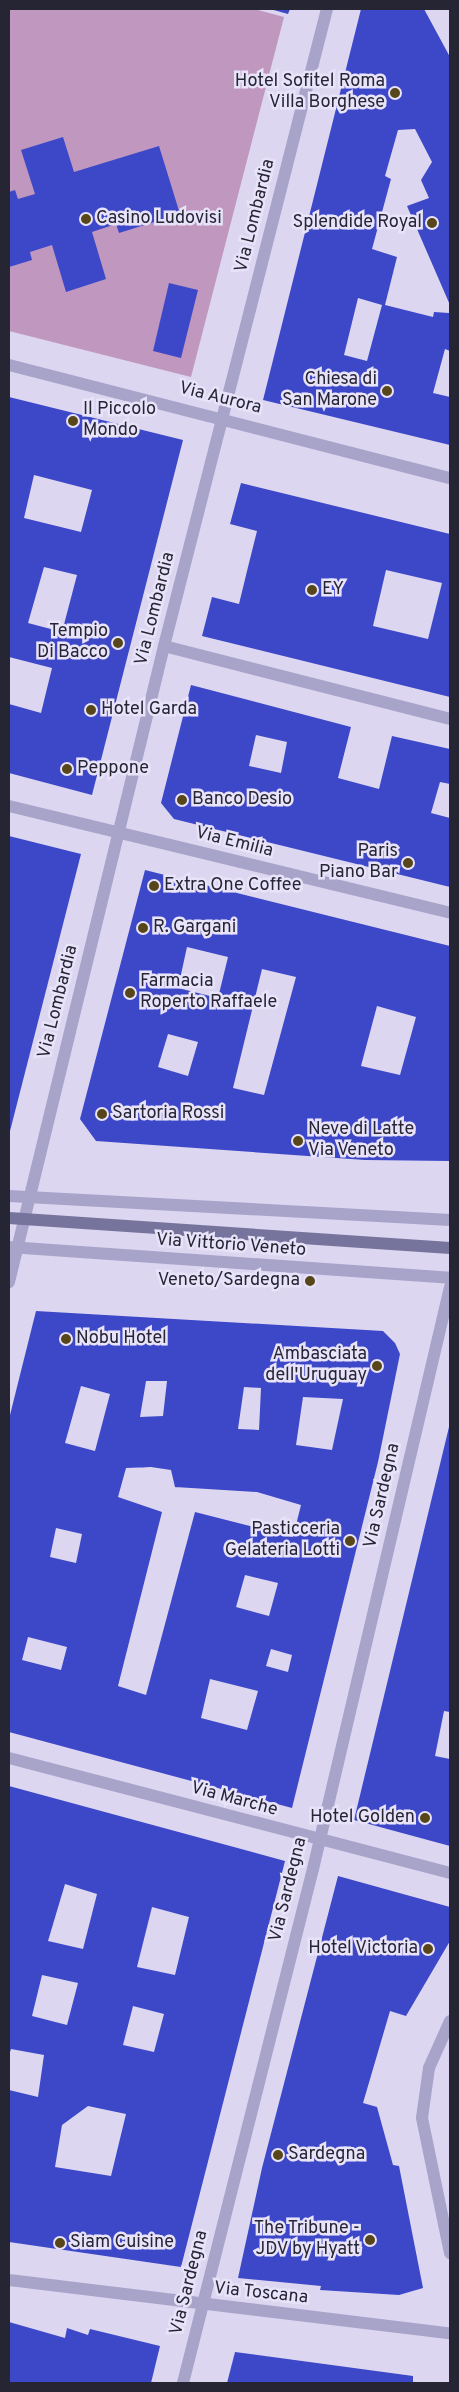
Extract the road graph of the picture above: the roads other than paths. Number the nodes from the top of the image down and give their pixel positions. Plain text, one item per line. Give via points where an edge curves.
1 (326, 9) edge
2 (9, 365) edge
3 (223, 418) junction
4 (450, 478) edge
5 (164, 646) junction
6 (450, 719) edge
7 (9, 806) edge
8 (119, 834) junction
9 (450, 913) edge
10 (9, 1196) edge
11 (30, 1197) junction
12 (9, 1218) edge
13 (25, 1218) junction
14 (450, 1220) edge
15 (13, 1248) edge
16 (450, 1248) edge
17 (450, 1278) edge
18 (9, 1282) edge
19 (450, 1287) edge
20 (9, 1758) edge
21 (319, 1841) junction
22 (450, 1873) edge
23 (450, 2021) edge
24 (450, 2253) edge
25 (9, 2280) edge
26 (203, 2305) junction
27 (450, 2333) edge
28 (183, 2383) edge

1 - 3 street, Via Lombardia
2 - 3 street, Via Aurora
3 - 4 street, Via Aurora
3 - 5 street, Via Lombardia
5 - 6 street
5 - 8 street, Via Lombardia
7 - 8 street, Via Emilia
8 - 9 street, Via Emilia
8 - 11 street, Via Lombardia
10 - 11 street, Via Vittorio Veneto
11 - 13 street, Via Lombardia
11 - 14 street, Via Vittorio Veneto
12 - 13 main road, Via Vittorio Veneto
13 - 15 street, Via Lombardia
13 - 16 main road, Via Vittorio Veneto
15 - 17 street, Via Vittorio Veneto
15 - 18 street, Via Lombardia
19 - 21 street, Via Sardegna
20 - 21 street, Via Marche
21 - 22 street, Via Marche
21 - 26 street, Via Sardegna
23 - 24 street via 429,2068 422,2118
25 - 26 street, Via Toscana
26 - 27 street, Via Toscana
26 - 28 street, Via Sardegna

